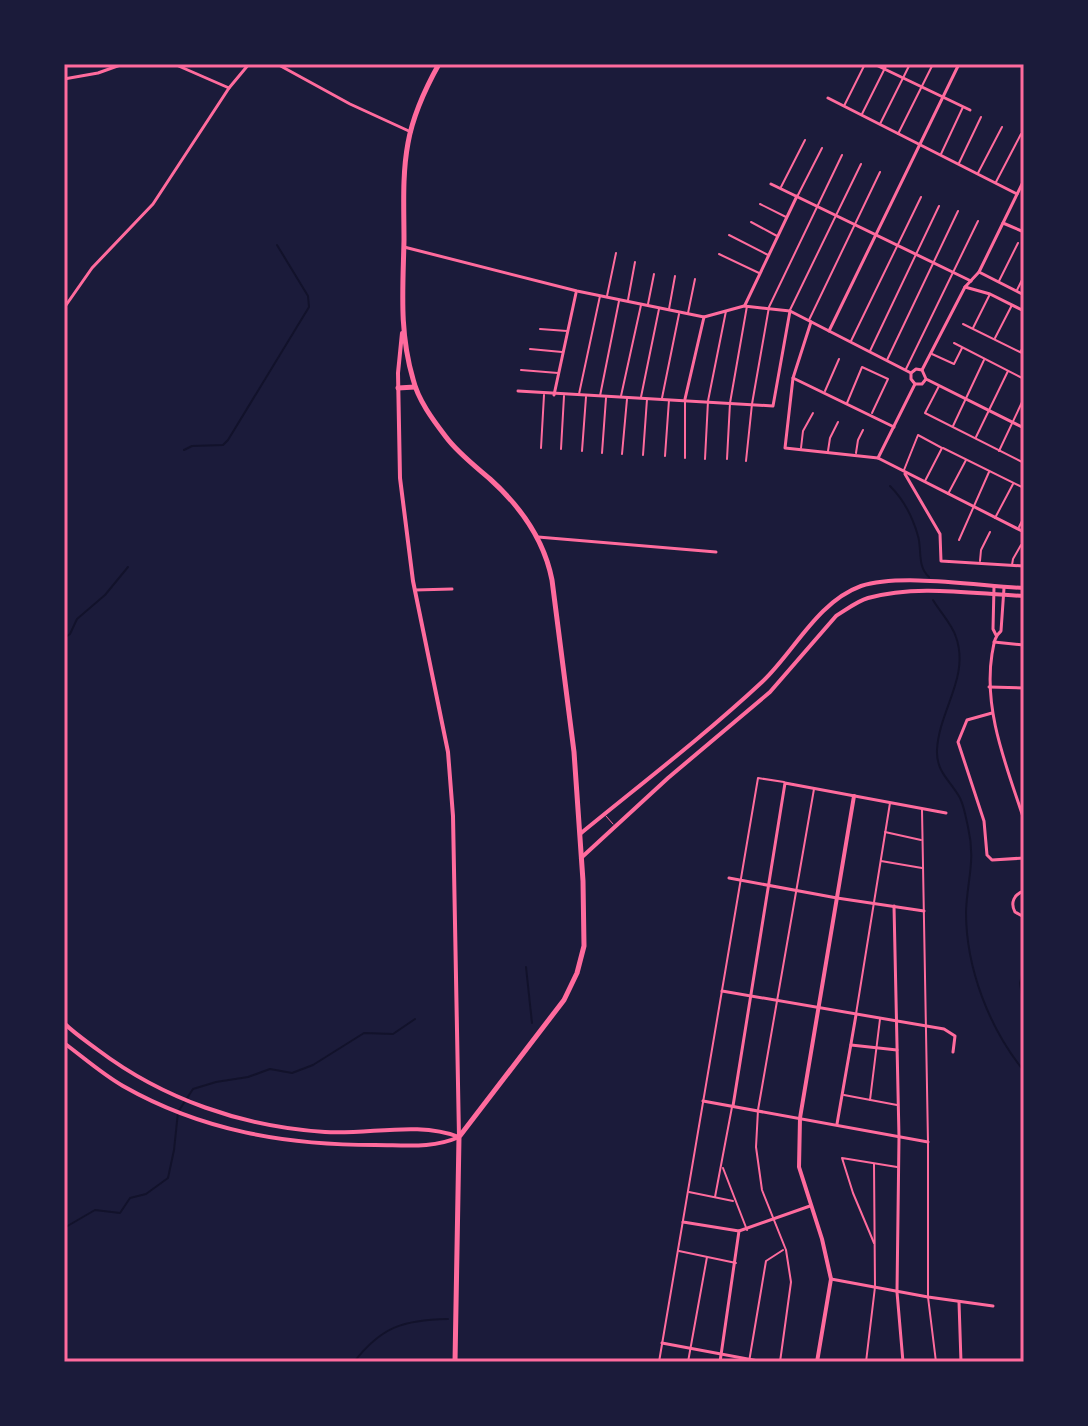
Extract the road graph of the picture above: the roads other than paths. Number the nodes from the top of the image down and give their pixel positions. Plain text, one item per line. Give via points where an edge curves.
1 (123, 64) edge
2 (174, 64) edge
3 (249, 64) edge
4 (277, 64) edge
5 (439, 64) edge
6 (865, 64) edge
7 (874, 64) edge
8 (887, 64) edge
9 (910, 64) edge
10 (933, 64) edge
11 (959, 64) edge
12 (885, 69) junction
13 (903, 78) junction
14 (64, 79) edge
15 (922, 87) junction
16 (229, 88) junction
17 (943, 97) junction
18 (828, 98) dead end
19 (844, 107) junction
20 (963, 107) junction
21 (970, 110) dead end
22 (861, 115) junction
23 (981, 117) dead end
24 (880, 125) junction
25 (1002, 127) dead end
26 (411, 132) junction
27 (898, 134) junction
28 (1021, 134) dead end
29 (805, 140) dead end
30 (920, 145) junction
31 (822, 148) dead end
32 (842, 155) dead end
33 (940, 155) junction
34 (861, 164) dead end
35 (958, 164) junction
36 (880, 172) dead end
37 (978, 174) junction
38 (1024, 180) edge
39 (996, 183) junction
40 (771, 184) dead end
41 (780, 188) junction
42 (1017, 194) junction
43 (797, 196) junction
44 (921, 197) dead end
45 (760, 204) dead end
46 (818, 206) junction
47 (939, 206) dead end
48 (958, 211) dead end
49 (836, 215) junction
50 (787, 217) junction
51 (978, 221) dead end
52 (751, 222) dead end
53 (1003, 223) junction
54 (855, 224) junction
55 (1024, 232) edge
56 (875, 234) junction
57 (729, 235) dead end
58 (778, 236) junction
59 (1018, 243) dead end
60 (897, 245) junction
61 (404, 247) junction
62 (616, 253) dead end
63 (719, 254) dead end
64 (916, 254) junction
65 (769, 255) junction
66 (635, 262) dead end
67 (934, 263) junction
68 (953, 272) junction
69 (979, 272) junction
70 (760, 273) junction
71 (654, 274) dead end
72 (675, 276) dead end
73 (1024, 276) edge
74 (695, 279) dead end
75 (971, 281) junction
76 (999, 282) junction
77 (965, 287) junction
78 (577, 291) junction
79 (1016, 291) junction
80 (990, 294) junction
81 (1024, 295) edge
82 (600, 296) junction
83 (607, 297) junction
84 (619, 300) junction
85 (628, 302) junction
86 (641, 304) junction
87 (1013, 305) junction
88 (648, 306) junction
89 (746, 306) junction
90 (769, 307) junction
91 (64, 308) edge
92 (659, 308) junction
93 (669, 310) junction
94 (726, 311) junction
95 (790, 311) junction
96 (1024, 311) edge
97 (679, 312) junction
98 (688, 314) junction
99 (704, 317) junction
100 (810, 322) junction
101 (963, 324) dead end
102 (540, 329) dead end
103 (972, 329) junction
104 (568, 331) junction
105 (829, 331) junction
106 (402, 333) junction
107 (994, 339) junction
108 (851, 342) junction
109 (954, 343) dead end
110 (1024, 345) edge
111 (962, 347) junction
112 (530, 349) dead end
113 (564, 352) junction
114 (869, 352) junction
115 (930, 353) junction
116 (1022, 353) edge
117 (984, 358) junction
118 (839, 359) dead end
119 (887, 361) junction
120 (521, 370) dead end
121 (905, 370) junction
122 (922, 370) junction
123 (1009, 370) junction
124 (559, 373) junction
125 (911, 373) junction
126 (793, 378) junction
127 (926, 379) junction
128 (1024, 379) edge
129 (915, 384) junction
130 (939, 386) junction
131 (415, 387) junction
132 (398, 388) junction
133 (518, 391) dead end
134 (544, 394) junction
135 (824, 394) junction
136 (554, 395) junction
137 (564, 395) junction
138 (579, 395) junction
139 (586, 396) junction
140 (600, 396) junction
141 (606, 397) junction
142 (620, 397) junction
143 (627, 397) junction
144 (640, 398) junction
145 (647, 398) junction
146 (1024, 398) edge
147 (662, 399) junction
148 (669, 399) junction
149 (966, 399) junction
150 (685, 400) junction
151 (708, 401) junction
152 (730, 403) junction
153 (752, 404) junction
154 (847, 404) junction
155 (990, 411) junction
156 (813, 413) dead end
157 (871, 416) junction
158 (838, 422) dead end
159 (1013, 422) junction
160 (894, 427) junction
161 (952, 427) junction
162 (1024, 428) edge
163 (863, 430) dead end
164 (975, 438) junction
165 (541, 448) dead end
166 (942, 448) junction
167 (561, 449) dead end
168 (800, 449) junction
169 (582, 451) dead end
170 (999, 451) junction
171 (828, 452) junction
172 (602, 453) dead end
173 (622, 454) dead end
174 (643, 455) dead end
175 (856, 455) junction
176 (665, 456) dead end
177 (685, 458) dead end
178 (878, 458) junction
179 (705, 459) dead end
180 (727, 459) dead end
181 (966, 459) junction
182 (746, 461) dead end
183 (1023, 462) edge
184 (903, 471) junction
185 (989, 471) junction
186 (925, 482) junction
187 (1013, 483) junction
188 (1024, 488) edge
189 (948, 494) junction
190 (973, 506) junction
191 (1024, 517) edge
192 (995, 518) junction
193 (1018, 529) junction
194 (990, 532) dead end
195 (1024, 532) edge
196 (538, 537) junction
197 (959, 540) dead end
198 (1021, 545) dead end
199 (716, 552) dead end
200 (980, 563) junction
201 (1012, 566) junction
202 (1024, 566) edge
203 (994, 587) junction
204 (1004, 587) junction
205 (1024, 588) edge
206 (452, 589) dead end
207 (415, 590) junction
208 (994, 594) junction
209 (1004, 595) junction
210 (1024, 596) edge
211 (996, 635) junction
212 (994, 642) junction
213 (1024, 645) edge
214 (989, 687) junction
215 (1024, 688) edge
216 (992, 713) junction
217 (785, 783) junction
218 (815, 788) junction
219 (854, 796) junction
220 (890, 802) junction
221 (922, 808) junction
222 (946, 813) dead end
223 (605, 814) junction
224 (1024, 820) edge
225 (614, 826) junction
226 (885, 832) junction
227 (580, 834) junction
228 (923, 840) junction
229 (581, 858) junction
230 (1024, 858) edge
231 (880, 861) junction
232 (923, 869) junction
233 (729, 878) dead end
234 (741, 880) junction
235 (767, 886) junction
236 (796, 891) junction
237 (1024, 891) edge
238 (837, 898) junction
239 (872, 904) junction
240 (894, 906) junction
241 (924, 911) junction
242 (1024, 917) edge
243 (722, 991) junction
244 (749, 996) junction
245 (778, 1001) junction
246 (818, 1007) junction
247 (856, 1015) junction
248 (880, 1019) junction
249 (897, 1022) junction
250 (64, 1023) edge
251 (927, 1027) junction
252 (64, 1043) edge
253 (851, 1045) junction
254 (877, 1046) junction
255 (897, 1050) junction
256 (953, 1052) dead end
257 (843, 1095) junction
258 (870, 1100) junction
259 (703, 1101) junction
260 (733, 1106) junction
261 (898, 1106) junction
262 (758, 1110) junction
263 (800, 1118) junction
264 (837, 1124) junction
265 (326, 1132) junction
266 (459, 1137) junction
267 (899, 1137) junction
268 (928, 1142) junction
269 (327, 1145) junction
270 (874, 1164) junction
271 (722, 1167) junction
272 (898, 1167) junction
273 (687, 1191) junction
274 (715, 1197) junction
275 (736, 1201) junction
276 (810, 1206) junction
277 (773, 1220) junction
278 (683, 1222) junction
279 (747, 1230) junction
280 (739, 1231) junction
281 (875, 1245) junction
282 (786, 1250) junction
283 (678, 1251) junction
284 (707, 1257) junction
285 (736, 1263) junction
286 (831, 1279) junction
287 (875, 1287) junction
288 (897, 1292) junction
289 (928, 1297) junction
290 (959, 1301) junction
291 (993, 1306) dead end
292 (662, 1343) junction
293 (691, 1348) junction
294 (722, 1354) junction
295 (749, 1361) edge
296 (455, 1362) edge
297 (659, 1362) edge
298 (688, 1362) edge
299 (720, 1362) edge
300 (764, 1362) edge
301 (780, 1362) edge
302 (817, 1362) edge
303 (866, 1362) edge
304 (903, 1362) edge
305 (936, 1362) edge
306 (961, 1362) edge

1 - 14 street
2 - 16 street
3 - 16 street
4 - 26 street
5 - 26 main road
6 - 19 street
7 - 12 street
8 - 12 street
9 - 13 street
10 - 15 street
11 - 17 street
12 - 13 street
12 - 22 street
13 - 15 street
13 - 24 street
15 - 17 street
15 - 27 street
16 - 91 street via 160,195 92,268
17 - 20 street
17 - 30 street
18 - 19 street
19 - 22 street
20 - 21 street
20 - 33 street
22 - 24 street
23 - 35 street
24 - 27 street
25 - 37 street
26 - 61 main road
27 - 30 street
28 - 39 street
29 - 41 street
30 - 33 street
30 - 56 street
31 - 43 street
32 - 46 street
33 - 35 street
34 - 49 street
35 - 37 street
36 - 54 street
37 - 39 street
38 - 42 street
39 - 42 street
40 - 41 street
41 - 43 street
42 - 53 street
43 - 46 street
43 - 50 street
44 - 60 street
45 - 50 street
46 - 49 street
46 - 90 street
47 - 64 street
48 - 67 street
49 - 54 street
49 - 95 street
50 - 58 street
51 - 68 street
52 - 58 street
53 - 55 street
53 - 69 street
54 - 56 street
54 - 100 street
56 - 60 street
56 - 105 street
57 - 65 street
58 - 65 street
59 - 76 street
60 - 64 street
60 - 108 street
61 - 78 street
61 - 106 main road
62 - 83 street
63 - 70 street
64 - 67 street
64 - 114 street
65 - 70 street
66 - 85 street
67 - 68 street
67 - 119 street
68 - 75 street
68 - 121 street
69 - 75 street
69 - 76 street
70 - 89 street
71 - 88 street
72 - 93 street
73 - 79 street
74 - 98 street
75 - 77 street
76 - 79 street
77 - 80 street
77 - 115 street
78 - 82 street
78 - 104 street
79 - 81 street
80 - 87 street
80 - 103 street
82 - 83 street
82 - 138 street
83 - 84 street
84 - 85 street
84 - 140 street
85 - 86 street
86 - 88 street
86 - 142 street
87 - 96 street
87 - 107 street
88 - 92 street
89 - 90 street
89 - 94 street
89 - 152 street
90 - 95 street
90 - 153 street
92 - 93 street
92 - 144 street
93 - 97 street
94 - 99 street
94 - 151 street
95 - 100 street
95 - 153 street via 773,406
97 - 98 street
97 - 147 street
98 - 99 street
99 - 150 street
100 - 105 street
100 - 126 street
101 - 103 street
102 - 104 street
103 - 107 street
104 - 113 street
105 - 108 street
106 - 131 main road
106 - 132 street
107 - 116 street
108 - 114 street
109 - 111 street
110 - 116 street
111 - 115 street via 954,364
111 - 117 street
112 - 113 street
113 - 124 street
114 - 119 street
115 - 122 street
117 - 123 street
117 - 149 street
118 - 135 street
119 - 121 street
120 - 124 street
121 - 125 street
122 - 125 street
122 - 127 street
123 - 128 street
123 - 155 street
124 - 136 street
125 - 129 street
126 - 135 street
126 - 168 street via 784,444
127 - 129 street
127 - 130 street
129 - 160 street
130 - 149 street
130 - 161 street via 925,413
131 - 132 main road
131 - 196 main road via 448,440 511,500
132 - 207 street via 400,478
133 - 134 street
134 - 136 street
134 - 165 street
135 - 154 street
136 - 137 street
137 - 138 street
137 - 167 street
138 - 139 street
139 - 140 street
139 - 169 street
140 - 141 street
141 - 142 street
141 - 172 street
142 - 143 street
143 - 144 street
143 - 173 street
144 - 145 street
145 - 147 street
145 - 174 street
146 - 159 street
147 - 148 street
148 - 150 street
148 - 176 street
149 - 155 street
149 - 161 street
150 - 151 street
150 - 177 street
151 - 152 street
151 - 179 street
152 - 153 street
152 - 180 street
153 - 182 street
154 - 157 street
154 - 157 street via 862,367 888,379
155 - 159 street
155 - 164 street
156 - 168 street
157 - 160 street
158 - 171 street
159 - 162 street
159 - 170 street
160 - 178 street
161 - 164 street
163 - 175 street
164 - 170 street
166 - 181 street
166 - 184 street via 918,435
166 - 186 street
168 - 171 street
170 - 183 street
171 - 175 street
175 - 178 street
178 - 184 street
181 - 185 street
181 - 189 street
184 - 186 street
184 - 200 street via 941,536 941,561
185 - 187 street
185 - 190 street
186 - 189 street
187 - 188 street
187 - 192 street
189 - 190 street
190 - 192 street
190 - 197 street
191 - 193 street
192 - 193 street
193 - 195 street
194 - 200 street
196 - 199 street
196 - 227 main road via 552,580
198 - 201 street
200 - 201 street
201 - 202 street
203 - 204 street
203 - 208 street
203 - 223 street via 903,579 861,586 842,596 761,683
204 - 205 street
204 - 209 street
206 - 207 street
207 - 266 street via 448,752
208 - 209 street
208 - 211 street
208 - 225 street via 905,592 866,598 849,607 770,692
209 - 210 street
209 - 211 street via 1001,631
211 - 212 street
212 - 213 street
212 - 214 street
214 - 215 street
214 - 216 street
216 - 224 street
216 - 230 street via 967,720 958,742 984,821 987,855 992,860
217 - 218 street
217 - 234 street via 758,778
217 - 235 street
218 - 219 street
218 - 236 street
219 - 220 street
219 - 238 street
220 - 221 street
220 - 226 street
221 - 222 street
221 - 228 street
223 - 225 lane
223 - 227 street
225 - 229 street
226 - 228 street
226 - 231 street
227 - 229 main road
228 - 232 street
229 - 266 main road via 585,934 574,981
231 - 232 street
231 - 239 street
232 - 241 street
233 - 234 street
234 - 235 street
234 - 243 street
235 - 236 street
235 - 244 street
236 - 238 street
236 - 245 street
237 - 242 street via 1012,903
238 - 239 street
238 - 246 street
239 - 240 street
239 - 247 street
240 - 241 street
240 - 249 street
241 - 251 street
243 - 244 street
243 - 259 street
244 - 245 street
244 - 260 street
245 - 246 street
245 - 262 street
246 - 247 street
246 - 263 street
247 - 248 street
247 - 253 street
248 - 249 street
248 - 254 street
249 - 251 street
249 - 255 street
250 - 265 street via 128,1073 169,1095 272,1126
251 - 256 street via 954,1034
251 - 268 street
252 - 269 street via 120,1084 161,1105 272,1139
253 - 254 street
253 - 257 street
254 - 255 street
254 - 258 street
255 - 261 street
257 - 258 street
257 - 264 street
258 - 261 street
259 - 260 street
259 - 273 street
260 - 262 street
260 - 271 street
261 - 267 street
262 - 263 street
262 - 277 street via 756,1147
263 - 264 street
263 - 276 street via 799,1167
264 - 267 street
265 - 266 street via 440,1130
265 - 269 street
266 - 269 street via 440,1145
266 - 296 main road
267 - 268 street
267 - 272 street
268 - 289 street
270 - 272 street
270 - 281 street
270 - 281 street via 842,1158
271 - 274 street
271 - 275 street
272 - 288 street
273 - 274 street
273 - 278 street
274 - 275 street
275 - 279 street
276 - 277 street
276 - 286 street
277 - 279 street
277 - 282 street
278 - 280 street
278 - 283 street
279 - 280 street
280 - 285 street
281 - 287 street
282 - 295 street via 766,1261
282 - 301 street via 791,1282
283 - 284 street
283 - 292 street
284 - 285 street
284 - 293 street
285 - 294 street
286 - 287 street
286 - 302 street
287 - 288 street
287 - 303 street
288 - 289 street
288 - 304 street
289 - 290 street
289 - 305 street
290 - 291 street
290 - 306 street
292 - 293 street
292 - 297 street
293 - 294 street
293 - 298 street
294 - 295 street
294 - 299 street
295 - 300 street

